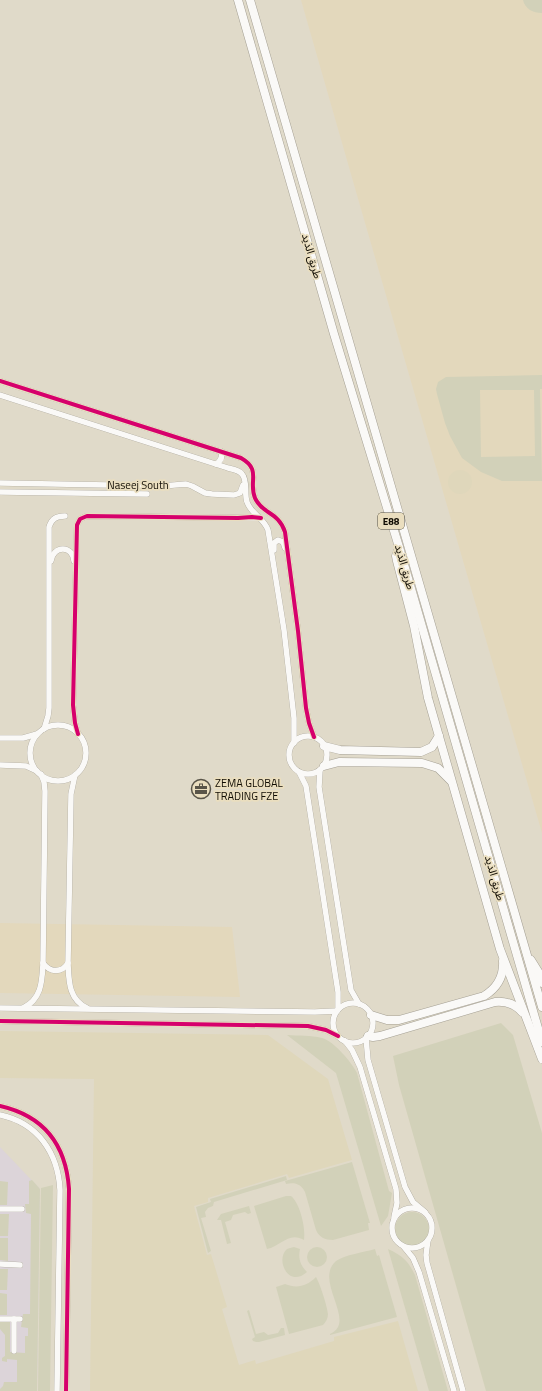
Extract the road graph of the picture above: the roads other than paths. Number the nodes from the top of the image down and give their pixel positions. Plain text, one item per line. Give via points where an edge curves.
1 (238, 0) edge
2 (250, 0) edge
3 (0, 381) edge
4 (0, 395) edge
5 (221, 451) junction
6 (216, 464) junction
7 (228, 468) junction
8 (0, 483) edge
9 (0, 492) edge
10 (147, 494) dead end
11 (65, 516) dead end
12 (261, 518) junction
13 (399, 547) junction
14 (289, 562) junction
15 (273, 563) junction
16 (49, 573) junction
17 (76, 575) junction
18 (42, 731) junction
19 (78, 734) junction
20 (439, 736) junction
21 (314, 737) junction
22 (0, 738) edge
23 (294, 743) junction
24 (324, 746) junction
25 (0, 765) edge
26 (322, 768) junction
27 (299, 772) junction
28 (39, 773) junction
29 (75, 775) junction
30 (453, 783) junction
31 (500, 949) junction
32 (527, 955) junction
33 (43, 963) junction
34 (68, 963) junction
35 (542, 983) edge
36 (359, 1004) junction
37 (542, 1007) edge
38 (0, 1008) edge
39 (21, 1008) junction
40 (89, 1009) junction
41 (337, 1010) junction
42 (371, 1015) junction
43 (526, 1016) junction
44 (0, 1021) edge
45 (338, 1036) junction
46 (367, 1037) junction
47 (345, 1041) junction
48 (542, 1042) edge
49 (542, 1059) edge
50 (0, 1106) edge
51 (0, 1115) edge
52 (0, 1209) edge
53 (22, 1209) dead end
54 (425, 1212) junction
55 (394, 1217) junction
56 (428, 1240) junction
57 (404, 1247) junction
58 (0, 1264) edge
59 (20, 1265) dead end
60 (0, 1319) edge
61 (14, 1351) dead end
62 (57, 1391) edge
63 (66, 1391) edge
64 (454, 1391) edge
65 (463, 1391) edge

1 - 13 highway, طريق الذيد / E88 via 334,334
2 - 32 highway, طريق الذيد / E88
3 - 5 street
4 - 6 street
5 - 6 street via 222,458
5 - 14 street via 241,458 251,466 254,495 257,502 277,517 284,528
6 - 7 street
7 - 8 street, Naseej South via 242,478 243,488 238,495 208,494 182,484 163,486
7 - 12 street via 243,475 247,502
9 - 10 street
11 - 16 street via 55,518 50,525
12 - 15 street via 268,530
12 - 17 street via 83,517 77,525
13 - 20 highway via 397,561
13 - 48 highway, طريق الذيد / E88
14 - 15 street via 284,543 278,540 274,544
14 - 21 street via 307,716
15 - 23 street via 284,630 294,718
16 - 17 street via 52,555 63,549 73,556
16 - 18 street via 49,708
17 - 19 street via 73,711
18 - 19 street via 54,725 64,726
18 - 22 street via 23,738
18 - 28 street via 35,737 31,749 32,761
19 - 29 street via 86,753 83,764
20 - 24 highway via 432,747 421,752 340,750
20 - 30 highway
21 - 23 street via 303,737
21 - 24 street
23 - 27 street via 289,752 290,760
24 - 26 street via 327,758
25 - 28 street via 26,766
26 - 27 street via 316,773
26 - 30 highway via 339,762 422,763 438,768
26 - 36 street via 319,786 351,990
27 - 41 street via 306,786 338,992
28 - 29 street via 55,780
28 - 33 street via 45,791
29 - 34 street via 71,794
30 - 31 highway
31 - 42 highway via 503,962 502,976 495,988 484,996 399,1020 387,1020
31 - 43 highway
32 - 35 highway
32 - 37 highway, طريق الذيد / E88
33 - 34 street via 54,970 61,970
33 - 39 street via 39,992 32,1002
34 - 40 street via 73,996
36 - 41 street via 348,1004
36 - 42 street
38 - 39 street
39 - 40 street
40 - 41 street via 315,1012
41 - 45 street via 333,1022
42 - 46 street via 371,1031
43 - 46 highway via 512,1004 495,1002 380,1036
43 - 49 highway
44 - 45 street via 308,1026
45 - 47 street
46 - 47 street via 354,1043
46 - 54 street via 368,1060 405,1187 413,1202
47 - 55 street via 360,1067 396,1189
50 - 63 street via 26,1114 49,1133 58,1146 68,1174
51 - 62 street via 18,1121 38,1135 57,1166 60,1190
52 - 53 street
54 - 55 street via 414,1207 398,1212
54 - 56 street via 432,1229
55 - 57 street via 393,1235
56 - 57 street via 419,1247
56 - 65 street via 427,1263
57 - 64 street via 413,1258 419,1272
58 - 59 street
60 - 61 street via 17,1319

